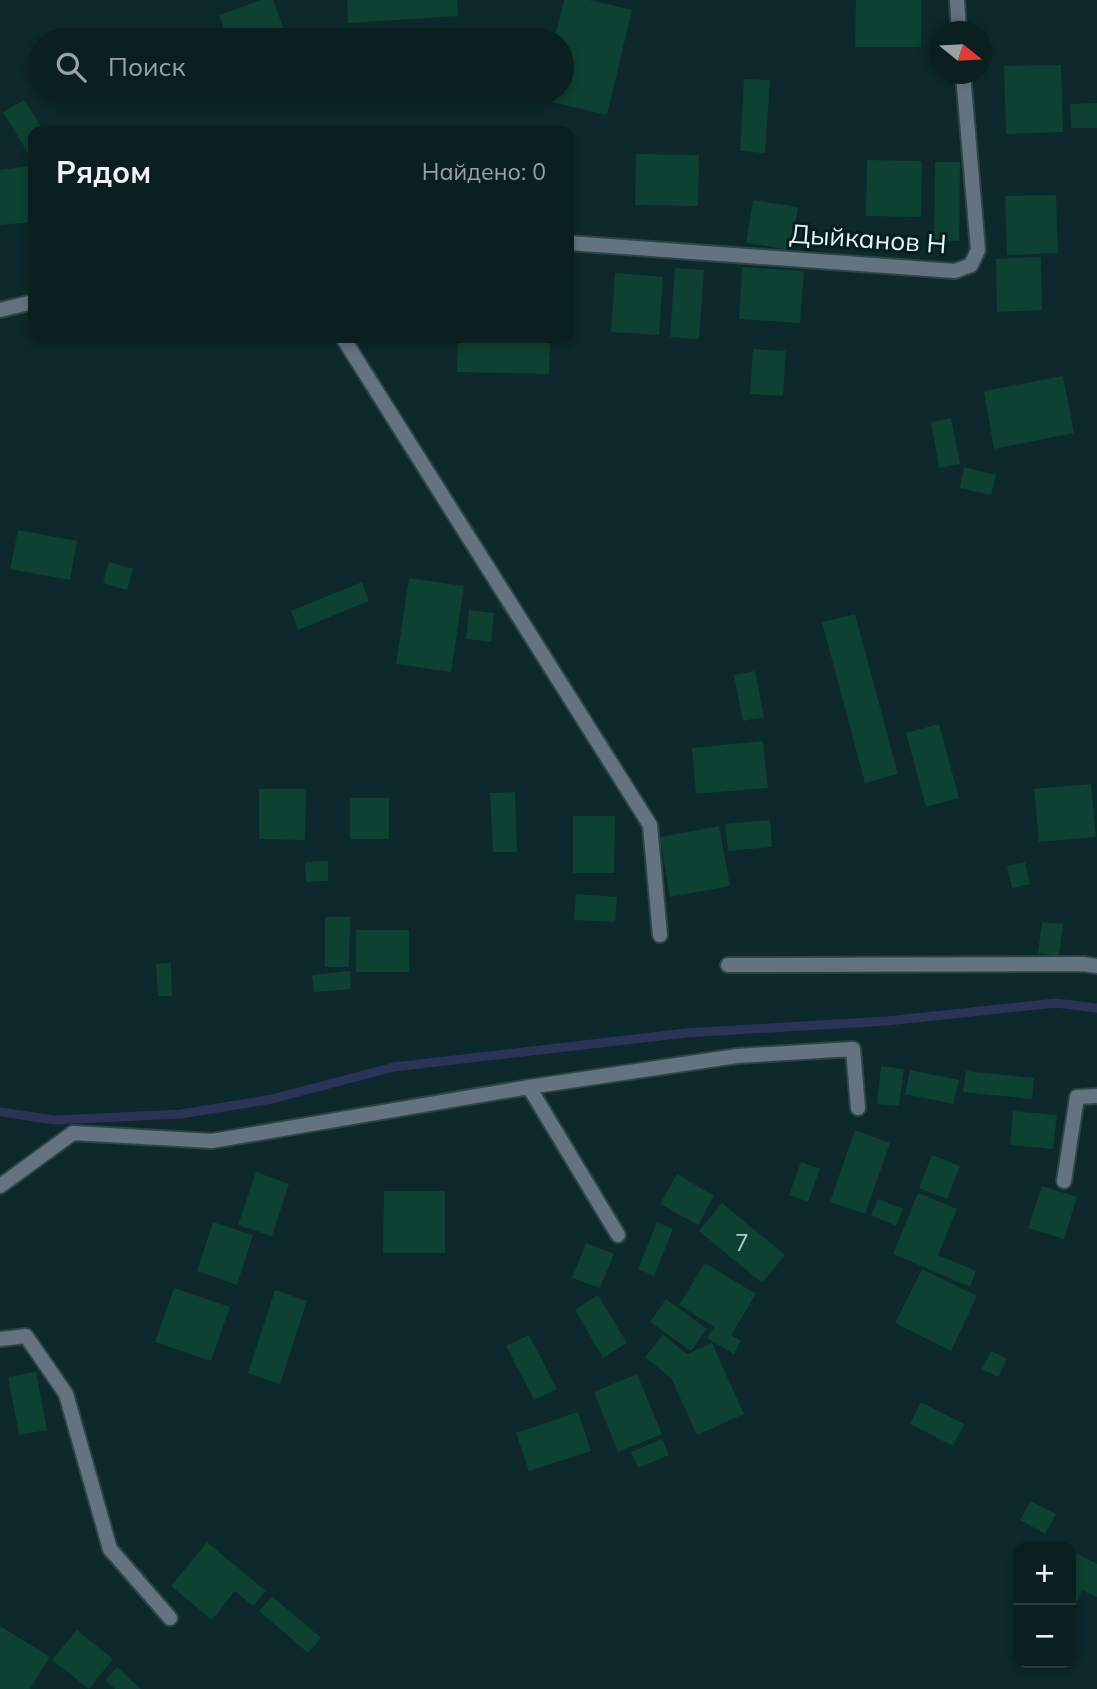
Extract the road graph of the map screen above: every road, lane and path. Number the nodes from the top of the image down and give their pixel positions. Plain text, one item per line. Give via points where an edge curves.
1 (957, 0) edge
2 (959, 21) edge
3 (964, 84) edge
4 (574, 243) edge
5 (28, 303) edge
6 (0, 310) edge
7 (346, 343) edge
8 (660, 935) dead end
9 (728, 965) dead end
10 (1097, 967) edge
11 (529, 1087) junction
12 (1097, 1096) edge
13 (858, 1108) dead end
14 (1064, 1181) dead end
15 (0, 1186) edge
16 (618, 1235) dead end
17 (0, 1339) edge
18 (170, 1618) dead end

1 - 2 street
3 - 4 street, Дыйканов Н via 978,250 971,265 955,271
5 - 6 street
7 - 8 street via 650,825
9 - 10 street
11 - 13 street via 737,1056 853,1049
11 - 15 street via 212,1141 73,1133
11 - 16 street
12 - 14 street via 1077,1097
17 - 18 street via 26,1336 66,1394 110,1549

